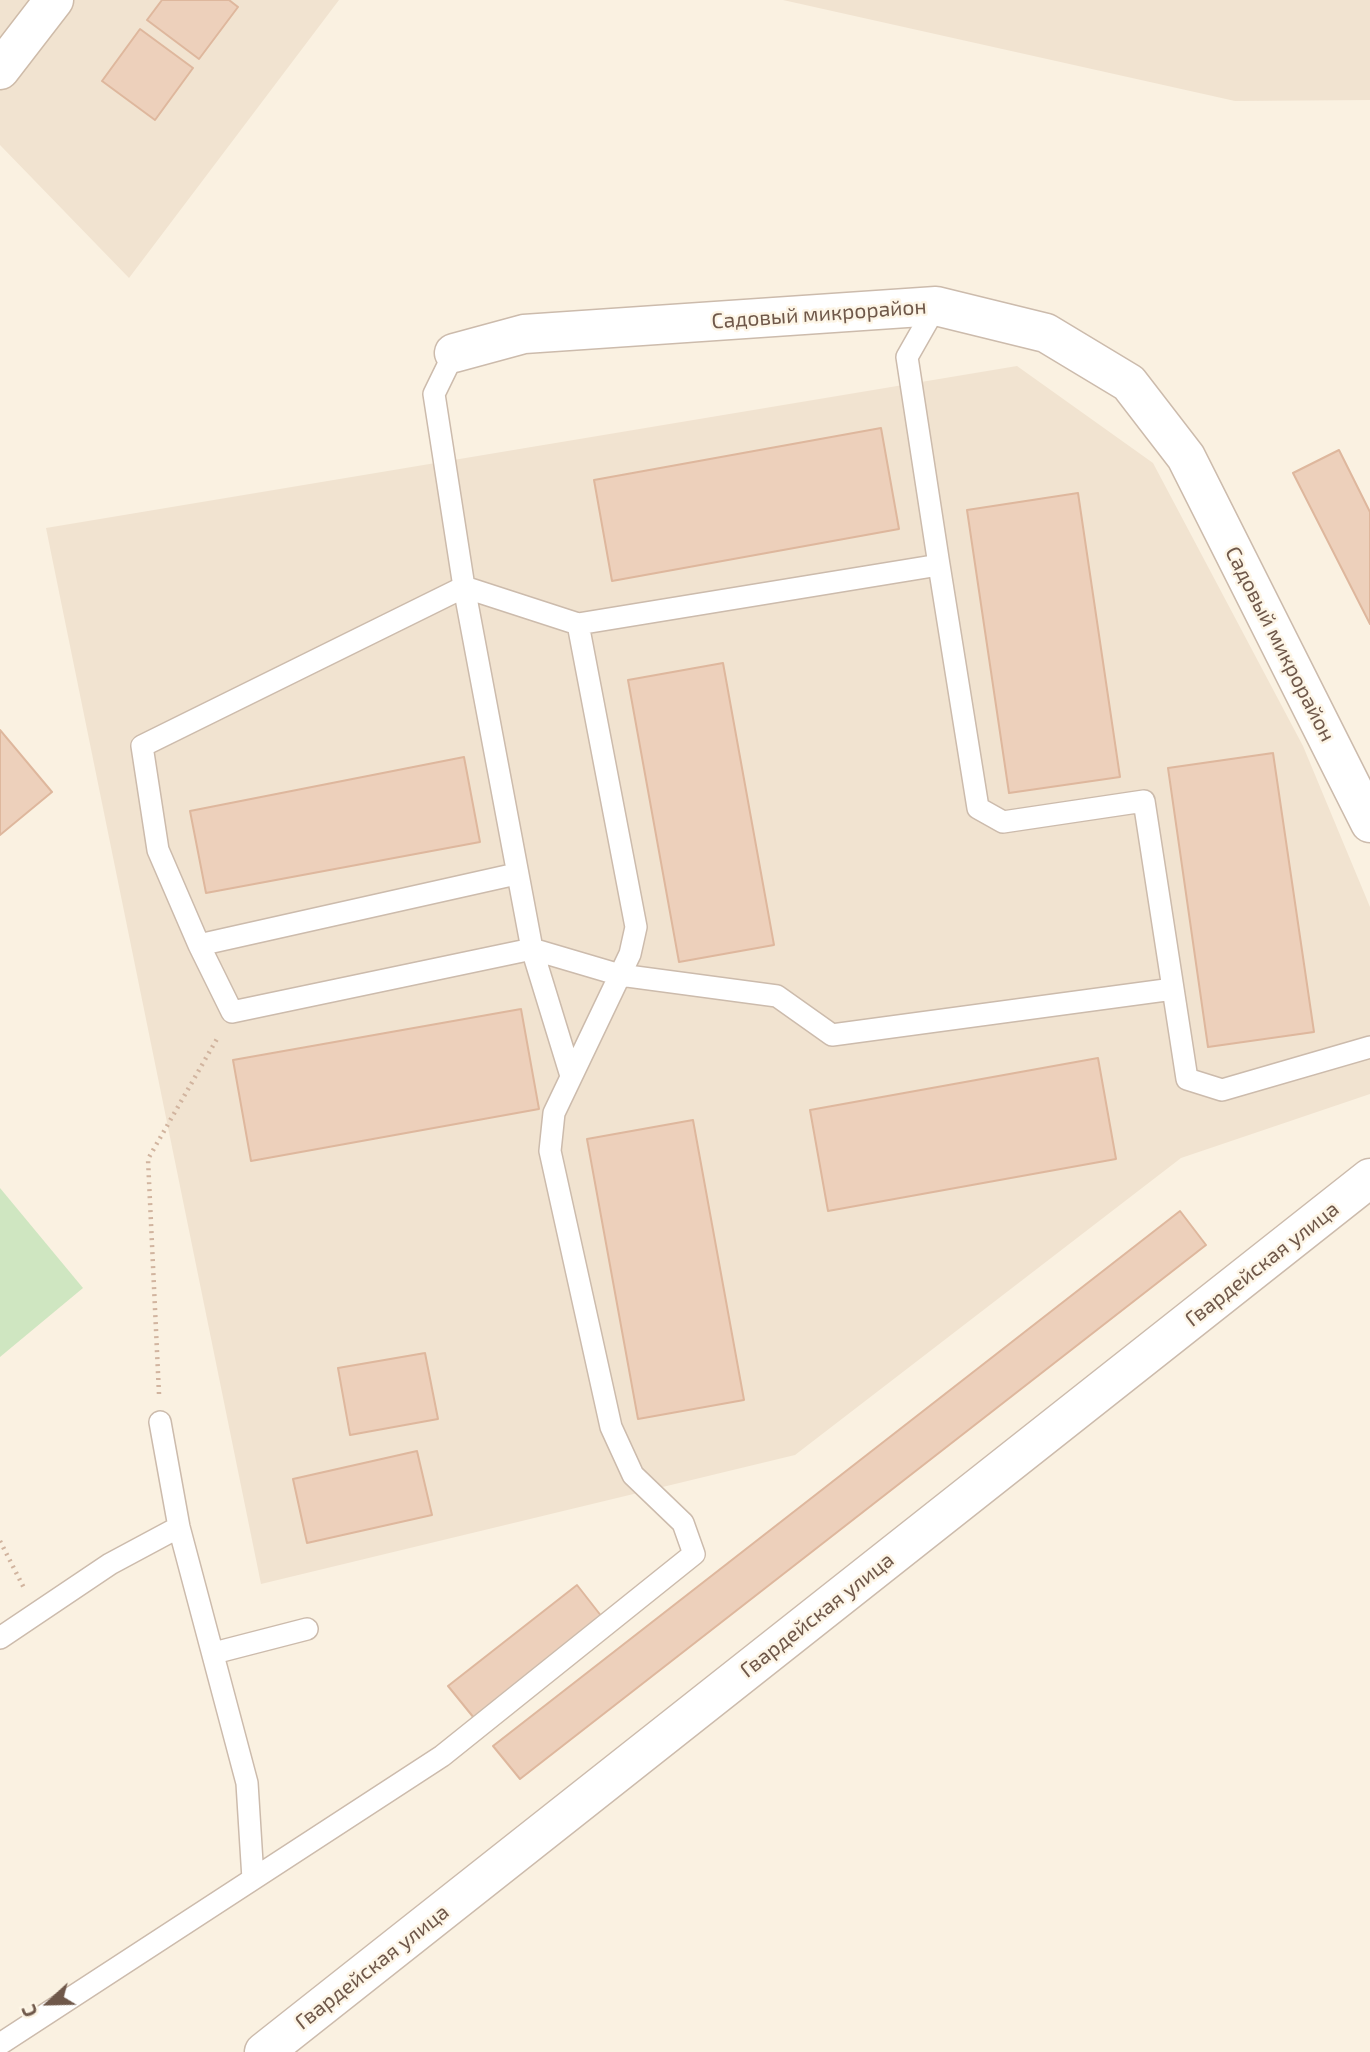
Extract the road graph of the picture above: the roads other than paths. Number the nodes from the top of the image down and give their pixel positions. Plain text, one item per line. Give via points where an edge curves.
1 (54, 0) edge
2 (0, 70) edge
3 (936, 306) junction
4 (454, 353) joint
5 (939, 565) junction
6 (464, 587) junction
7 (578, 624) junction
8 (1370, 823) edge
9 (516, 874) junction
10 (198, 945) junction
11 (532, 949) junction
12 (620, 975) junction
13 (1173, 989) junction
14 (1370, 1047) edge
15 (571, 1076) junction
16 (1370, 1178) edge
17 (160, 1422) road end
18 (178, 1527) junction
19 (307, 1629) dead end
20 (0, 1638) edge
21 (214, 1653) junction
22 (253, 1879) junction
23 (0, 2044) edge
24 (264, 2052) edge

1 - 2 street
3 - 4 street, Садовый микрорайон via 524,334
3 - 5 lane via 907,357
3 - 8 street, Садовый микрорайон via 1046,333 1129,383 1186,457
4 - 6 lane via 434,394
5 - 7 lane
5 - 13 lane via 978,808 1003,821 1144,802
6 - 7 lane
6 - 9 lane
6 - 10 lane via 142,746 158,850
7 - 12 lane via 636,927
9 - 10 lane
9 - 11 lane
10 - 11 lane via 232,1012
11 - 12 lane
11 - 15 lane
12 - 13 lane via 777,996 832,1035
12 - 15 lane
13 - 14 lane via 1187,1079 1222,1090
15 - 22 lane via 554,1113 550,1151 611,1427 633,1475 683,1523 694,1554 442,1756
16 - 24 street, Гвардейская улица
17 - 18 lane
18 - 20 lane via 110,1564
18 - 21 lane
19 - 21 lane
21 - 22 lane via 247,1783
22 - 23 lane

